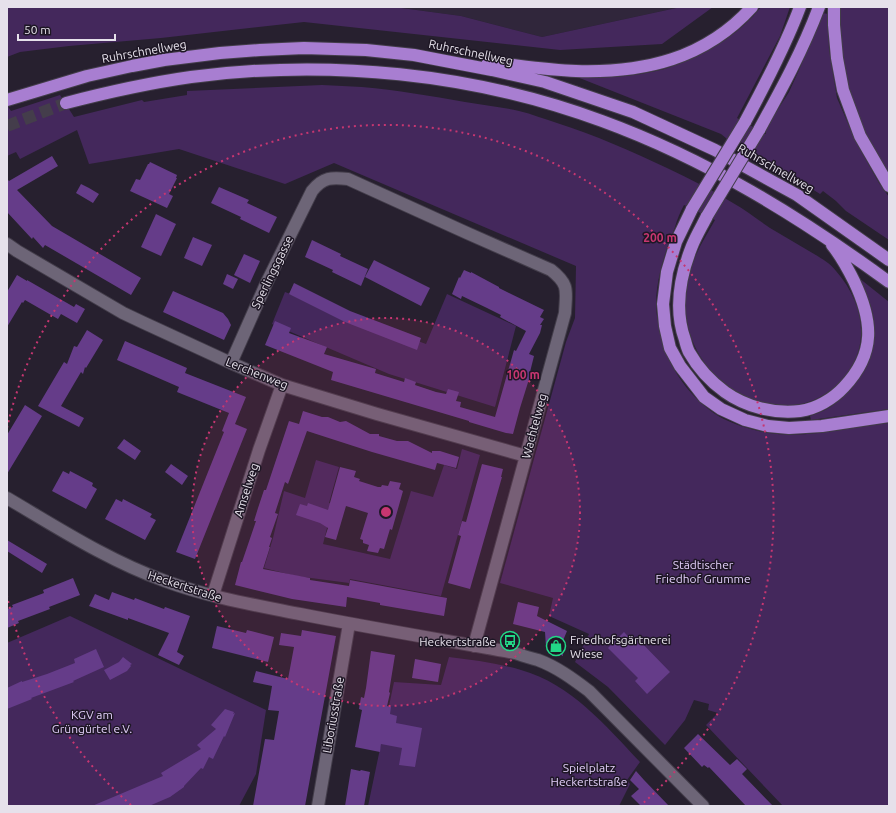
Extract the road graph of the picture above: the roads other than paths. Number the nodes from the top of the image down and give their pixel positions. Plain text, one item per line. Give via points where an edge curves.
1 (752, 7) edge
2 (800, 7) edge
3 (819, 7) edge
4 (834, 7) edge
5 (414, 55) junction
6 (7, 100) edge
7 (66, 103) tunnel mouth
8 (318, 184) joint
9 (889, 186) edge
10 (820, 233) junction
11 (7, 244) edge
12 (889, 260) edge
13 (889, 282) edge
14 (231, 364) junction
15 (282, 385) junction
16 (889, 416) edge
17 (526, 456) junction
18 (7, 498) edge
19 (212, 595) junction
20 (349, 624) junction
21 (474, 646) junction
22 (318, 806) edge
23 (703, 806) edge

1 - 5 highway via 737,22 700,48 672,60 636,68 574,71
2 - 16 highway, bridge via 772,72 692,209 676,242 667,272 663,304 665,326 670,348 680,366 704,397 721,409 745,420 789,428
3 - 10 highway, bridge via 787,79 707,216 692,246 681,280 679,311 688,351 714,384 738,400 773,411 801,411 831,398 848,383 860,367 867,348 867,313 851,273 830,242
4 - 9 highway via 837,58 843,90 860,136
5 - 6 highway, Ruhrschnellweg via 304,48 220,53 132,66 87,76
5 - 12 highway, Ruhrschnellweg via 545,82 633,112 715,150 797,195
7 - 10 highway via 159,82 261,71 364,72 467,84 558,106 633,133 696,161
8 - 14 street, Sperlingsgasse via 312,190 268,279
8 - 17 street, Wachtelweg via 333,177 348,179 551,270 560,278 566,286 565,313
10 - 13 highway
11 - 14 street, Lerchenweg via 123,313
14 - 15 street, Lerchenweg
15 - 17 street, Lerchenweg
15 - 19 street, Amselweg
17 - 21 street, Wachtelweg
18 - 19 street, Heckertstraße via 127,566 164,581
19 - 20 street, Heckertstraße
20 - 21 street, Heckertstraße
20 - 22 street, Liboriusstraße
21 - 23 street, Heckertstraße via 515,653 540,661 574,679

